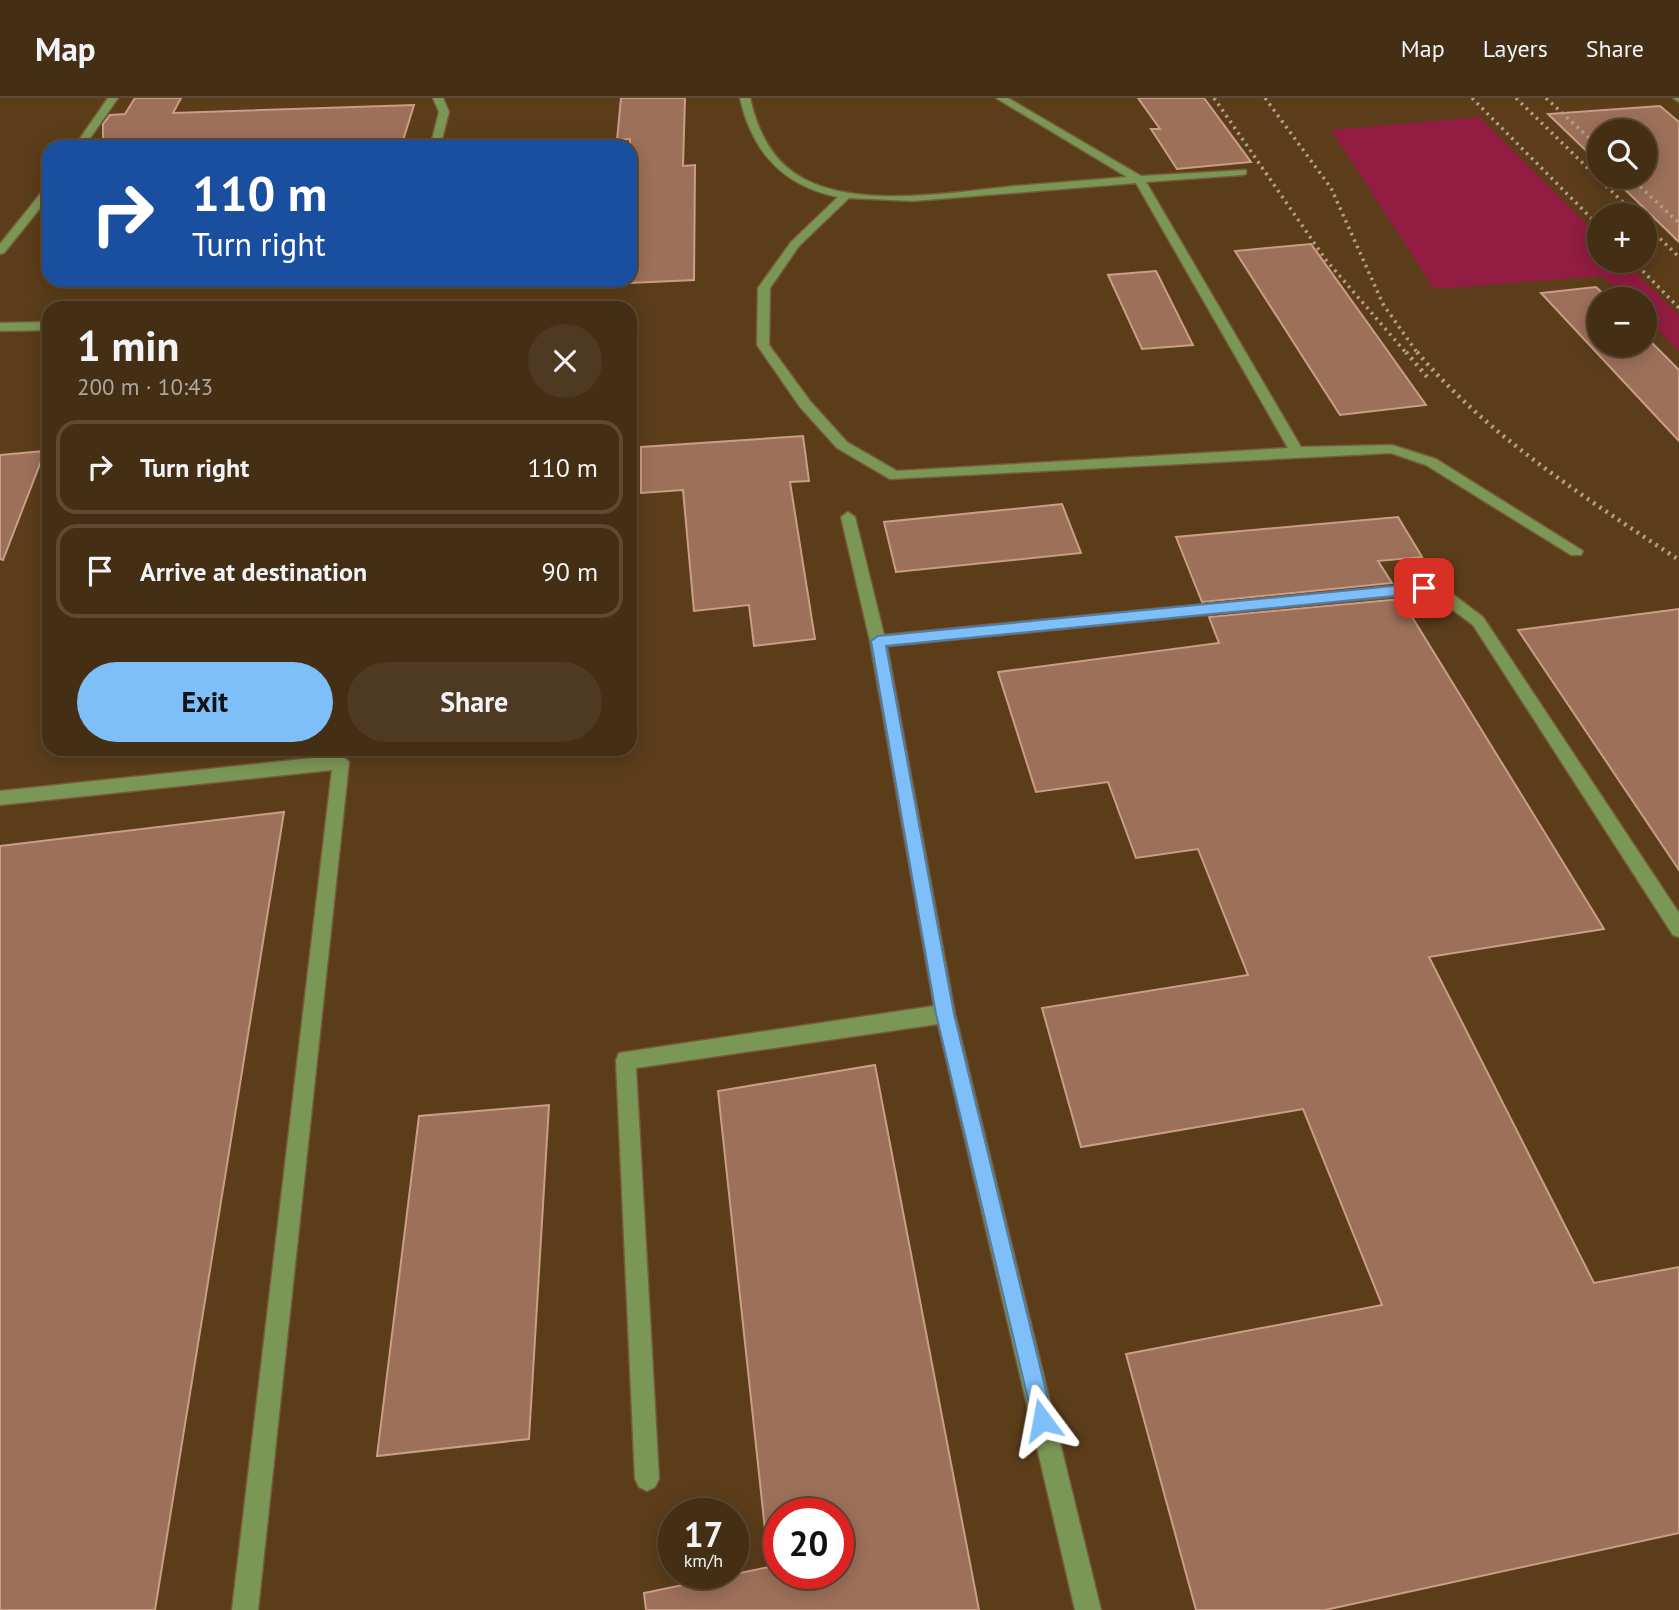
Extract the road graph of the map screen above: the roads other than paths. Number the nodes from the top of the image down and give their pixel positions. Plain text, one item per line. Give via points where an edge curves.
1 (113, 98) edge
2 (438, 98) edge
3 (745, 98) edge
4 (1001, 98) edge
5 (84, 140) edge
6 (437, 140) edge
7 (1242, 172) dead end
8 (1139, 180) junction
9 (845, 196) junction
10 (42, 198) edge
11 (0, 251) edge
12 (42, 326) edge
13 (0, 327) edge
14 (1297, 452) junction
15 (848, 517) dead end
16 (1576, 551) dead end
17 (878, 641) junction
18 (0, 798) edge
19 (1679, 929) edge
20 (945, 1014) junction
21 (647, 1479) dead end
22 (244, 1610) edge
23 (1088, 1610) edge

1 - 5 lane
2 - 6 lane via 444,112
3 - 9 lane via 750,127 771,162 803,183
4 - 8 lane
7 - 8 lane
8 - 9 lane via 907,197
8 - 14 lane
9 - 14 lane via 795,244 764,288 763,345 805,404 842,445 895,476
10 - 11 lane
12 - 13 lane
14 - 16 lane via 1392,449 1431,462
15 - 17 lane
17 - 19 lane via 1424,588 1478,621
17 - 20 lane
18 - 22 lane via 341,762
20 - 21 lane via 626,1060
20 - 23 lane

